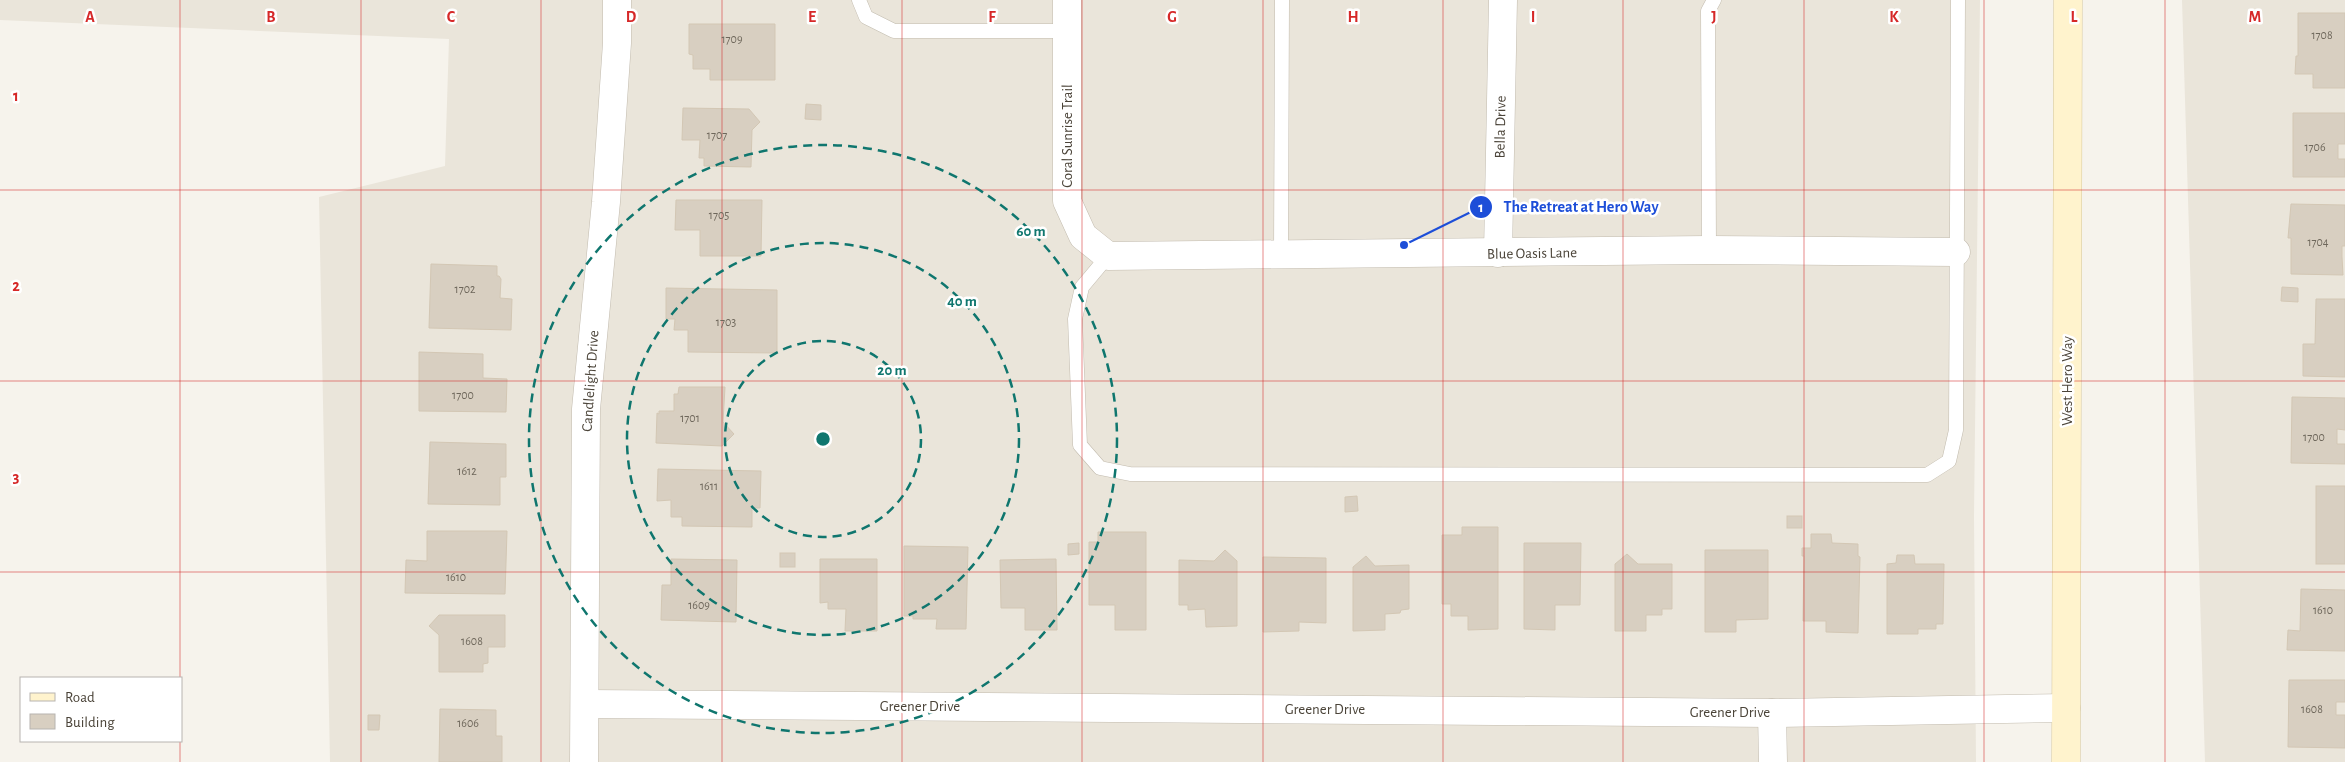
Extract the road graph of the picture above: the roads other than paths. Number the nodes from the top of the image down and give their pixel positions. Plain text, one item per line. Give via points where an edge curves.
1 (617, 0) edge
2 (859, 0) edge
3 (1067, 0) edge
4 (1282, 0) edge
5 (1503, 0) edge
6 (1714, 0) edge
7 (1958, 0) edge
8 (2068, 0) edge
9 (1067, 31) junction
10 (1709, 250) junction
11 (1956, 252) junction
12 (1498, 253) junction
13 (1281, 255) junction
14 (1108, 256) junction
15 (585, 704) junction
16 (2066, 708) junction
17 (1772, 713) junction
18 (584, 762) edge
19 (1773, 762) edge
20 (2066, 762) edge

1 - 15 street, Candlelight Drive via 606,202 586,409
2 - 9 lane via 866,17 894,31
3 - 9 street, Coral Sunrise Trail
4 - 13 lane
5 - 12 street, Bella Drive
6 - 10 lane via 1708,11
7 - 11 lane
8 - 16 main road, West Hero Way
9 - 14 street, Coral Sunrise Trail via 1067,201 1083,236
10 - 11 street, Blue Oasis Lane
10 - 12 street, Blue Oasis Lane
11 - 14 lane via 1956,430 1949,461 1927,475 1130,474 1100,468 1080,445 1075,319 1082,287
12 - 13 street, Blue Oasis Lane
13 - 14 street, Blue Oasis Lane
15 - 17 street, Greener Drive
15 - 18 street, Candlelight Drive
16 - 17 street, Greener Drive
16 - 20 main road, West Hero Way
17 - 19 street

